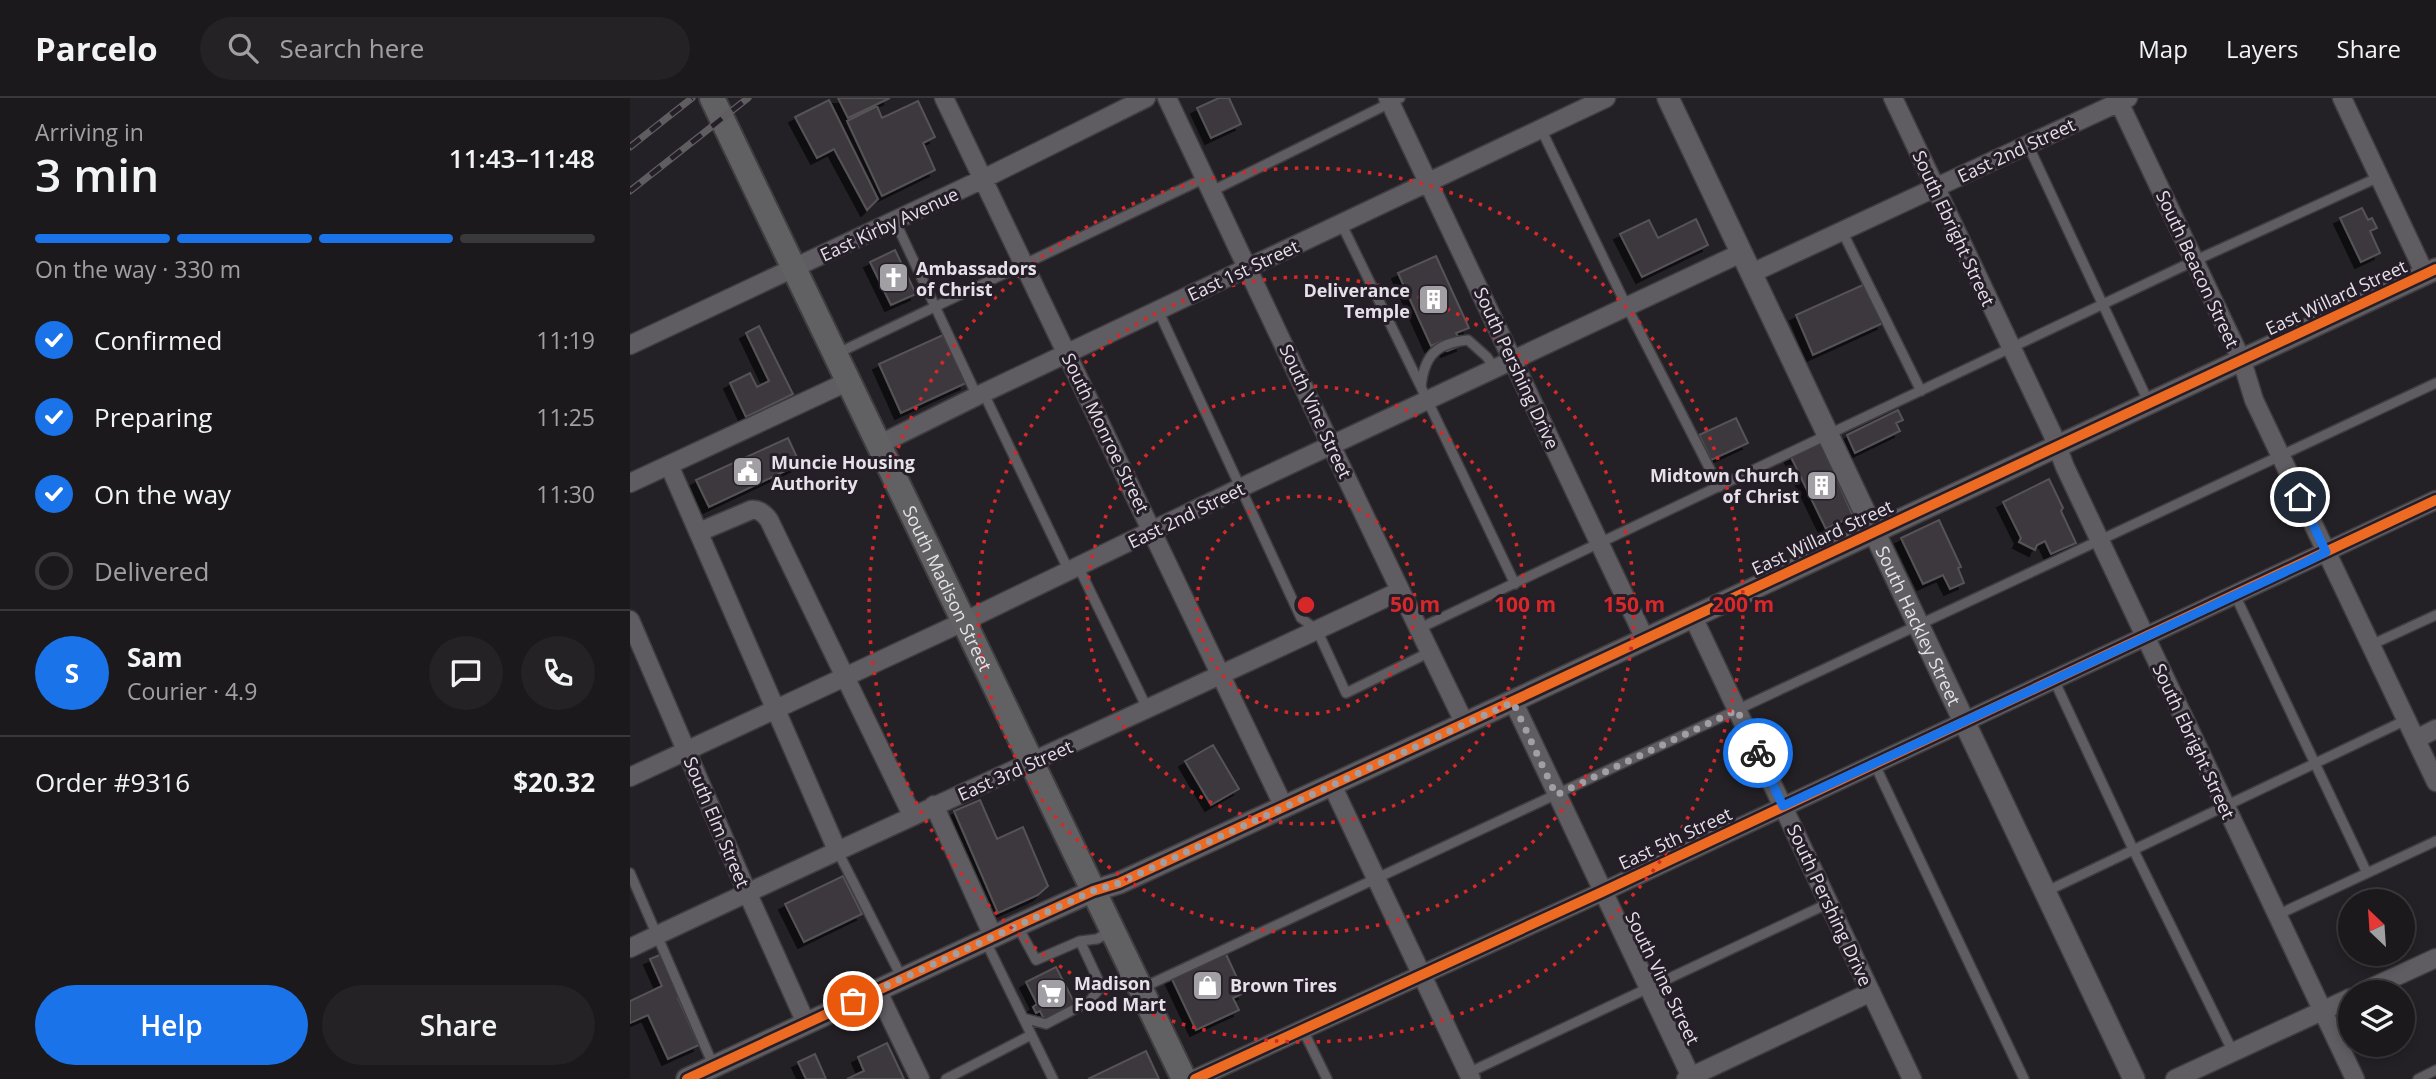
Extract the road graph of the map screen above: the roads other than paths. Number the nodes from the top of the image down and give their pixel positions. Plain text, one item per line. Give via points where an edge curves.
1 (712, 98) edge
2 (944, 98) edge
3 (1146, 98) edge
4 (1167, 98) edge
5 (1606, 98) edge
6 (1668, 98) edge
7 (2342, 98) edge
8 (1393, 99) edge
9 (1895, 99) edge
10 (2122, 99) edge
11 (1541, 129) junction
12 (2028, 145) junction
13 (2379, 177) junction
14 (983, 179) junction
15 (1428, 182) junction
16 (1208, 185) junction
17 (1935, 188) junction
18 (895, 221) junction
19 (1341, 223) junction
20 (1842, 231) junction
21 (1741, 253) junction
22 (2194, 261) junction
23 (1025, 266) junction
24 (795, 268) junction
25 (1248, 268) junction
26 (2430, 272) edge
27 (1752, 273) junction
28 (2103, 305) junction
29 (1627, 307) junction
30 (934, 308) junction
31 (1158, 310) junction
32 (630, 345) edge
33 (2012, 348) junction
34 (1067, 353) junction
35 (836, 354) junction
36 (1513, 360) junction
37 (2242, 361) junction
38 (1495, 369) junction
39 (849, 381) junction
40 (2436, 383) edge
41 (1921, 391) junction
42 (1424, 394) junction
43 (980, 395) junction
44 (2149, 404) junction
45 (1829, 435) junction
46 (880, 444) junction
47 (1333, 446) junction
48 (2057, 446) junction
49 (2280, 456) junction
50 (669, 465) junction
51 (630, 483) edge
52 (1719, 487) junction
53 (1240, 488) junction
54 (2436, 500) edge
55 (1152, 530) junction
56 (1875, 532) junction
57 (699, 533) junction
58 (2100, 542) junction
59 (1600, 543) junction
60 (2326, 552) junction
61 (1074, 569) junction
62 (1515, 584) junction
63 (1400, 591) junction
64 (2235, 595) junction
65 (2436, 615) edge
66 (1693, 617) junction
67 (630, 620) edge
68 (965, 621) junction
69 (1919, 624) junction
70 (1418, 629) junction
71 (1317, 630) junction
72 (2145, 637) junction
73 (1645, 639) junction
74 (2371, 645) junction
75 (1430, 652) junction
76 (1221, 676) junction
77 (845, 677) junction
78 (2054, 680) junction
79 (1513, 702) junction
80 (776, 709) junction
81 (1148, 710) junction
82 (1737, 710) junction
83 (2406, 720) junction
84 (1965, 721) junction
85 (1465, 724) junction
86 (2436, 730) edge
87 (2416, 739) junction
88 (686, 751) junction
89 (1032, 762) junction
90 (1874, 763) junction
91 (2314, 763) junction
92 (630, 777) edge
93 (2436, 782) edge
94 (1332, 785) junction
95 (1556, 795) junction
96 (2225, 804) junction
97 (934, 805) junction
98 (1783, 806) junction
99 (1284, 807) junction
100 (912, 815) junction
101 (2436, 841) edge
102 (2133, 849) junction
103 (837, 850) junction
104 (630, 873) edge
105 (2367, 873) junction
106 (1377, 879) junction
107 (1093, 891) junction
108 (747, 892) junction
109 (1602, 892) junction
110 (2045, 892) junction
111 (1829, 903) junction
112 (2277, 915) junction
113 (1018, 925) junction
114 (1113, 930) junction
115 (657, 935) junction
116 (989, 938) junction
117 (1080, 941) junction
118 (630, 948) edge
119 (2436, 958) edge
120 (1422, 975) junction
121 (902, 978) junction
122 (2388, 980) edge
123 (1137, 981) junction
124 (1101, 986) junction
125 (1648, 987) junction
126 (877, 990) junction
127 (1871, 992) junction
128 (2338, 1004) edge
129 (2322, 1011) junction
130 (1023, 1018) junction
131 (806, 1023) junction
132 (1303, 1028) junction
133 (1031, 1035) junction
134 (2233, 1052) junction
135 (714, 1067) junction
136 (2436, 1070) edge
137 (1469, 1076) edge
138 (1690, 1078) edge
139 (689, 1079) edge
140 (919, 1079) edge
141 (946, 1079) edge
142 (1053, 1079) edge
143 (1184, 1079) edge
144 (1195, 1079) edge
145 (1327, 1079) edge
146 (1912, 1079) edge
147 (2024, 1079) edge
148 (2134, 1079) edge
149 (2175, 1079) edge
150 (2355, 1079) edge
151 (2418, 1079) edge

1 - 24 main road, South Madison Street
2 - 14 street, South Monroe Street
3 - 14 street, East Kirby Avenue
4 - 16 street, South Vine Street
5 - 11 street, East 1st Street
6 - 21 street, South Hackley Street
7 - 13 street
8 - 15 street, South Pershing Drive
8 - 16 lane
9 - 17 street, South Ebright Street
10 - 12 street, East 2nd Street
10 - 22 street, South Beacon Street
11 - 15 street, East 1st Street
11 - 29 lane
12 - 17 street, East 2nd Street
12 - 28 lane
13 - 22 lane
13 - 26 street
14 - 18 street, East Kirby Avenue
14 - 23 street, South Monroe Street
15 - 19 street, East 1st Street
15 - 36 street, South Pershing Drive
16 - 23 lane
16 - 25 street, South Vine Street
17 - 20 street, East 2nd Street
17 - 33 street, South Ebright Street
18 - 24 street, East Kirby Avenue
18 - 30 lane
19 - 25 street, East 1st Street
19 - 42 lane
20 - 27 street, East 2nd Street
20 - 41 lane
21 - 27 street, South Hackley Street
21 - 29 street, East 2nd Street
22 - 28 lane
22 - 37 street, South Beacon Street
23 - 30 lane
23 - 34 street, South Monroe Street
24 - 32 street, East Kirby Avenue
24 - 35 main road, South Madison Street
25 - 31 street, East 1st Street
25 - 47 street, South Vine Street
26 - 37 street, East Willard Street
27 - 45 street, South Hackley Street
28 - 33 lane
28 - 44 lane
29 - 36 street, East 2nd Street
29 - 52 lane
30 - 35 lane
30 - 43 lane
31 - 34 street, East 1st Street
31 - 53 lane
33 - 41 lane
33 - 48 street, South Ebright Street
34 - 43 street, East 1st Street
34 - 55 street, South Monroe Street
35 - 39 main road, South Madison Street
36 - 38 street, East 2nd Street
36 - 59 street, South Pershing Drive
37 - 44 street, East Willard Street
37 - 49 street, South Beacon Street
38 - 42 street, East 2nd Street
38 - 42 lane via 1468,340 1455,341 1425,361
39 - 46 main road, South Madison Street
39 - 50 street
40 - 49 lane
41 - 45 lane
42 - 47 street, East 2nd Street
42 - 62 lane
43 - 46 street, East 1st Street
43 - 61 lane
44 - 48 street, East Willard Street
45 - 52 lane
45 - 56 street, South Hackley Street
46 - 68 main road, South Madison Street
47 - 53 street, East 2nd Street
47 - 63 street, South Vine Street
48 - 56 street, East Willard Street
48 - 58 street, South Ebright Street
49 - 58 lane
49 - 60 street, South Beacon Street
50 - 51 street
50 - 57 street
52 - 59 lane
53 - 55 street, East 2nd Street
53 - 71 lane via 1301,618
54 - 60 street, East 5th Street
55 - 61 street, East 2nd Street
55 - 76 street, South Monroe Street
56 - 66 street, East Willard Street
56 - 69 street, South Hackley Street
57 - 77 street via 751,510 764,514
57 - 80 street
58 - 69 lane
58 - 72 street, South Ebright Street
59 - 62 lane
59 - 73 street, South Pershing Drive
60 - 64 street, East 5th Street
60 - 74 street, South Beacon Street
61 - 68 street, East 2nd Street
61 - 81 lane
62 - 70 lane
63 - 70 street, South Vine Street
63 - 71 street, East 3rd Street
64 - 72 street, East 5th Street
64 - 91 lane
65 - 74 lane
66 - 73 street, East Willard Street
66 - 82 street, South Pershing Drive
67 - 88 street, South Elm Street
68 - 77 street, East 2nd Street
68 - 89 main road, South Madison Street
69 - 82 lane
69 - 84 street, South Hackley Street
70 - 75 street, South Vine Street
71 - 75 lane via 1346,693
71 - 76 street, East 3rd Street
72 - 78 street, East 5th Street
72 - 96 street, South Ebright Street
73 - 79 street, East Willard Street
74 - 83 street, South Beacon Street
75 - 85 street, South Vine Street
76 - 81 street, East 3rd Street
76 - 99 street, South Monroe Street
77 - 80 street, East 2nd Street
77 - 100 street
78 - 84 street, East 5th Street
78 - 102 lane
79 - 85 street, East Willard Street
79 - 95 street, South Vine Street
80 - 88 street, East 2nd Street
80 - 103 street
81 - 89 street, East 3rd Street
82 - 95 lane
82 - 98 street, South Pershing Drive
83 - 87 street, South Beacon Street
83 - 91 lane
84 - 90 street, East 5th Street
84 - 110 street, South Hackley Street
85 - 94 street, East Willard Street
86 - 87 street
87 - 93 street, South Beacon Street
88 - 92 street, East 2nd Street
88 - 108 street, South Elm Street
89 - 97 street, East 3rd Street
89 - 107 main road, South Madison Street
90 - 98 street, East 5th Street
90 - 147 lane
91 - 96 lane
91 - 105 lane
94 - 99 street, East Willard Street
94 - 106 street
95 - 106 lane
95 - 109 street, South Vine Street
96 - 102 lane
96 - 112 street, South Ebright Street
97 - 100 street, East 3rd Street
97 - 116 street
98 - 109 street, East 5th Street
98 - 111 street, South Pershing Drive
99 - 107 street, East Willard Street
100 - 103 street, East 3rd Street
101 - 105 lane
102 - 110 lane
102 - 134 lane
103 - 108 street, East 3rd Street
103 - 121 lane
104 - 115 lane
105 - 112 lane
106 - 120 street
106 - 123 lane
107 - 113 street, East Willard Street
107 - 114 main road, South Madison Street
108 - 115 street, East 3rd Street
108 - 131 street, South Elm Street
109 - 120 street, East 5th Street
109 - 125 street, South Vine Street
110 - 148 street, South Hackley Street
111 - 125 lane
111 - 127 street, South Pershing Drive
112 - 129 street, South Ebright Street
113 - 116 street, East Willard Street
113 - 117 lane via 1036,960
114 - 117 lane
114 - 123 main road, South Madison Street
115 - 118 street, East 3rd Street
115 - 135 lane
116 - 121 street, East Willard Street
116 - 130 lane
117 - 124 lane
119 - 122 street
120 - 132 street, East 5th Street
120 - 137 street
121 - 126 street, East Willard Street
123 - 124 lane
123 - 143 main road, South Madison Street
124 - 130 lane via 1090,1001 1046,1024
125 - 137 lane
125 - 138 street, South Vine Street
126 - 131 street, East Willard Street
126 - 140 street
127 - 138 street
127 - 146 street, South Pershing Drive
128 - 129 street
129 - 134 street
129 - 150 street, South Ebright Street
130 - 133 lane
131 - 135 street, East Willard Street
132 - 144 street, East 5th Street
132 - 145 lane
133 - 141 lane
133 - 142 lane
134 - 149 street
135 - 139 street, East Willard Street
136 - 151 lane

